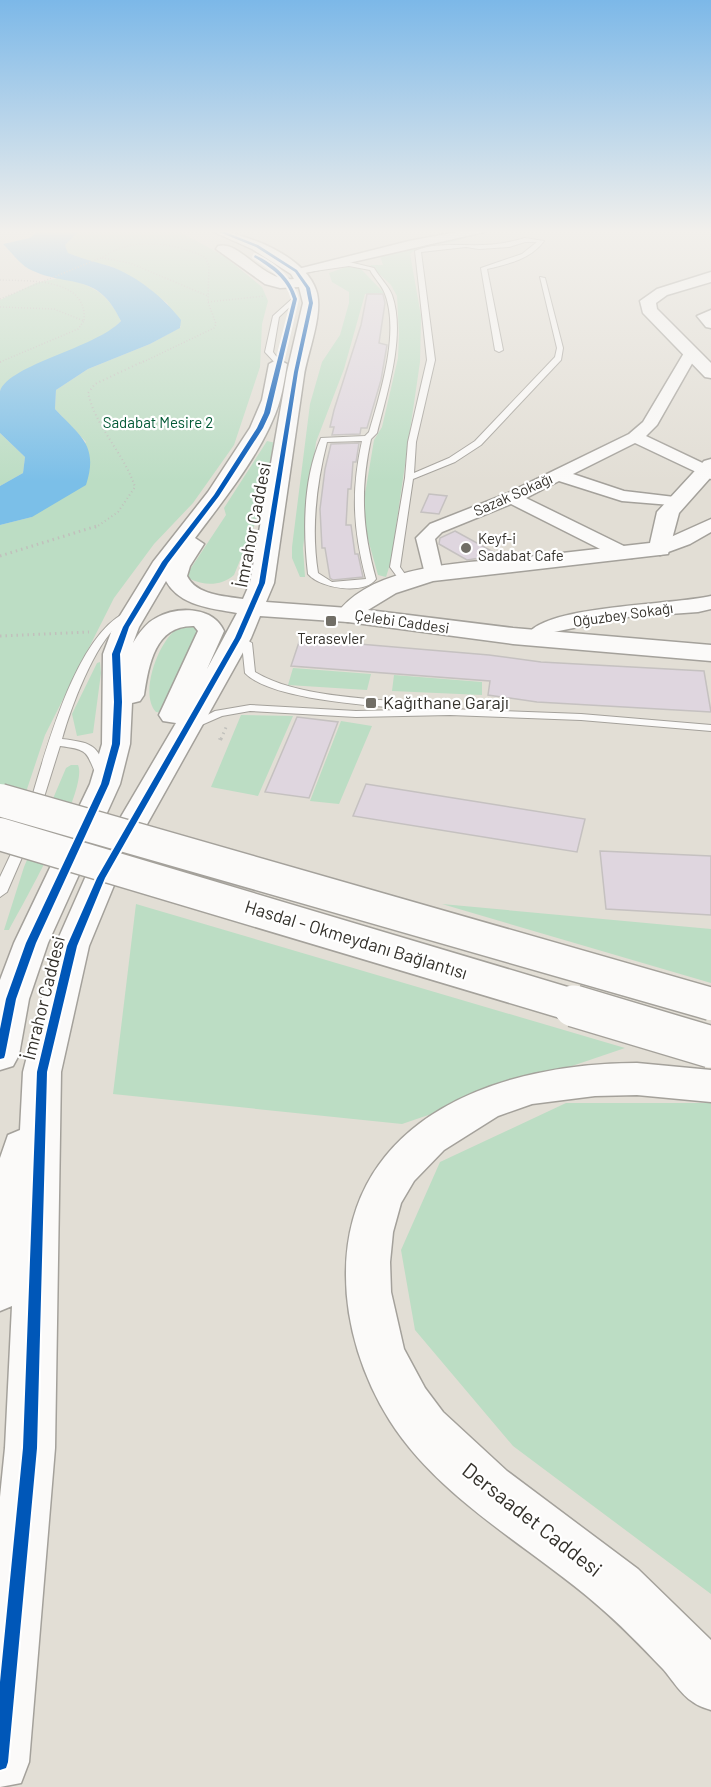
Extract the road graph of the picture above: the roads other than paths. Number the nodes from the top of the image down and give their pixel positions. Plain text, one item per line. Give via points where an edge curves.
1 (276, 315) edge
2 (306, 315) edge
3 (390, 315) edge
4 (426, 315) edge
5 (493, 315) edge
6 (552, 315) edge
7 (653, 315) edge
8 (318, 344) dead end
9 (499, 350) dead end
10 (691, 353) junction
11 (287, 368) junction
12 (711, 373) edge
13 (635, 437) junction
14 (367, 438) junction
15 (708, 470) edge
16 (557, 475) junction
17 (409, 478) junction
18 (512, 498) junction
19 (677, 502) junction
20 (274, 507) junction
21 (711, 524) edge
22 (194, 526) junction
23 (660, 549) junction
24 (625, 554) junction
25 (267, 557) junction
26 (432, 573) junction
27 (404, 580) junction
28 (179, 585) junction
29 (711, 602) edge
30 (253, 606) junction
31 (134, 612) junction
32 (348, 615) junction
33 (537, 636) junction
34 (238, 638) junction
35 (711, 646) edge
36 (711, 652) edge
37 (450, 712) junction
38 (187, 728) junction
39 (711, 728) edge
40 (55, 742) junction
41 (116, 744) junction
42 (160, 775) junction
43 (105, 784) junction
44 (0, 800) edge
45 (0, 834) edge
46 (0, 892) edge
47 (711, 1004) edge
48 (711, 1047) edge
49 (0, 1055) edge
50 (711, 1059) edge
51 (42, 1072) junction
52 (627, 1079) junction
53 (711, 1086) edge
54 (0, 1290) edge
55 (711, 1682) edge
56 (0, 1762) edge

1 - 11 lane via 269,352
2 - 11 main road, İmrahor Caddesi
3 - 14 lane via 389,370 373,433
4 - 17 lane via 432,360 412,442
5 - 9 lane
6 - 17 lane via 560,348 558,358 478,443 452,460
7 - 10 main road
8 - 11 main road
10 - 12 main road
10 - 13 street, Sazak Sokağı via 649,425
11 - 20 main road, İmrahor Caddesi
11 - 22 main road, İmrahor Caddesi via 260,428
13 - 15 street
13 - 16 street, Sazak Sokağı
14 - 14 lane via 356,492 357,520 371,579 325,584 313,574 310,556 311,501 324,440
15 - 19 main road
16 - 18 street, Sazak Sokağı
16 - 19 street via 622,496
17 - 27 lane via 394,567
18 - 24 street
18 - 26 street, Sazak Sokağı via 436,528 425,538
19 - 23 main road via 668,512
20 - 25 main road, İmrahor Caddesi
20 - 28 main road via 238,578 209,590
21 - 23 street
22 - 28 main road via 193,544 176,571
22 - 31 main road, İmrahor Caddesi via 165,562
23 - 24 main road
24 - 26 main road
25 - 30 main road, İmrahor Caddesi
25 - 32 main road via 292,592
26 - 27 main road
27 - 32 main road via 359,603
28 - 30 main road via 205,599
29 - 33 street, Oğuzbey Sokağı via 701,607 657,607 583,619 542,629
30 - 32 main road
30 - 34 main road, İmrahor Caddesi
31 - 40 lane via 116,622 97,643 64,713
31 - 41 main road, İmrahor Caddesi via 116,654
32 - 33 main road, Çelebi Caddesi
33 - 35 main road, Çelebi Caddesi
33 - 36 main road, Çelebi Caddesi
34 - 37 lane via 247,643 250,673 267,684
34 - 38 main road, İmrahor Caddesi
37 - 38 lane via 356,714 235,708
37 - 39 lane via 581,717
38 - 42 main road, İmrahor Caddesi
40 - 43 lane via 81,745 94,753
40 - 46 lane via 27,832
41 - 42 main road via 135,664 152,632 177,618 207,622 211,631 165,739
41 - 43 main road, İmrahor Caddesi
42 - 51 main road, İmrahor Caddesi via 100,878 72,946
43 - 49 main road, İmrahor Caddesi via 31,943 11,999
44 - 47 main road, Hasdal - Okmeydanı Bağlantısı, bridge
45 - 48 main road, Hasdal - Okmeydanı Bağlantısı, bridge
50 - 52 main road, Dersaadet Caddesi via 681,1063
51 - 54 main road via 24,1139
51 - 56 main road, İmrahor Caddesi via 30,1448
52 - 53 main road, Dersaadet Caddesi
52 - 55 main road, Dersaadet Caddesi via 536,1089 502,1097 463,1114 425,1144 399,1170 380,1202 367,1254 373,1324 398,1392 426,1428 479,1483 640,1607

